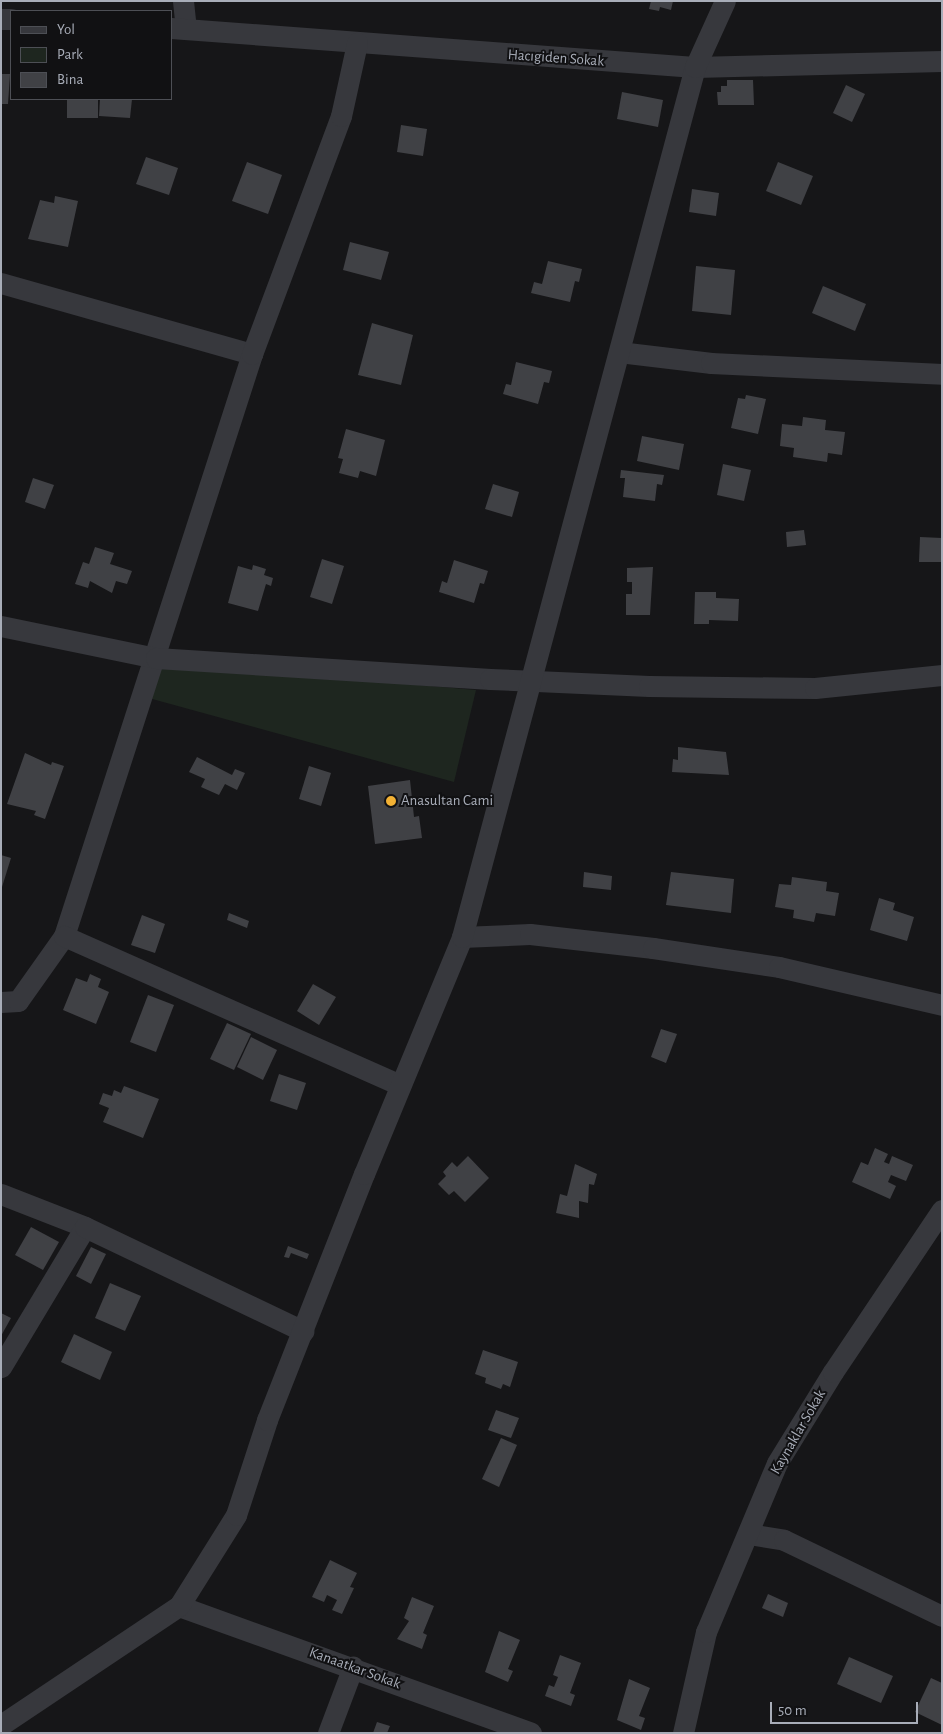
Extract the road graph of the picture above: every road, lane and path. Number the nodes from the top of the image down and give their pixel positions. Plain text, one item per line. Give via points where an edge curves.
1 (183, 1) edge
2 (725, 1) edge
3 (179, 29) edge
4 (357, 43) junction
5 (942, 61) edge
6 (695, 67) junction
7 (1, 283) edge
8 (619, 352) junction
9 (252, 354) junction
10 (942, 374) edge
11 (1, 626) edge
12 (156, 658) junction
13 (942, 675) edge
14 (532, 679) junction
15 (64, 936) junction
16 (462, 937) junction
17 (1, 1002) edge
18 (942, 1005) edge
19 (401, 1085) junction
20 (1, 1194) edge
21 (942, 1210) edge
22 (85, 1227) junction
23 (302, 1330) junction
24 (1, 1367) edge
25 (748, 1534) junction
26 (179, 1606) junction
27 (942, 1616) edge
28 (354, 1667) junction
29 (1, 1725) edge
30 (328, 1733) edge
31 (531, 1733) edge
32 (683, 1733) edge

1 - 3 street
2 - 6 street
3 - 4 street, Hacıgiden Sokak
4 - 6 street, Hacıgiden Sokak
4 - 9 street via 341,116
5 - 6 street, Hacıgiden Sokak
6 - 8 street
7 - 9 street
8 - 10 street via 711,363
8 - 14 street
9 - 12 street
11 - 12 street
12 - 14 street
12 - 15 street
13 - 14 street via 815,688 649,686
14 - 16 street
15 - 17 street via 18,1001
15 - 19 street
16 - 18 street via 530,934 653,948 779,967
16 - 19 street
19 - 23 street
20 - 22 street
21 - 25 street, Kaynaklar Sokak via 833,1372 777,1463
22 - 23 street
22 - 24 street
23 - 26 street via 236,1515
25 - 27 street via 784,1540
25 - 32 street, Kaynaklar Sokak via 706,1632
26 - 28 street, Kanaatkar Sokak
26 - 29 street
28 - 30 street
28 - 31 street, Kanaatkar Sokak

